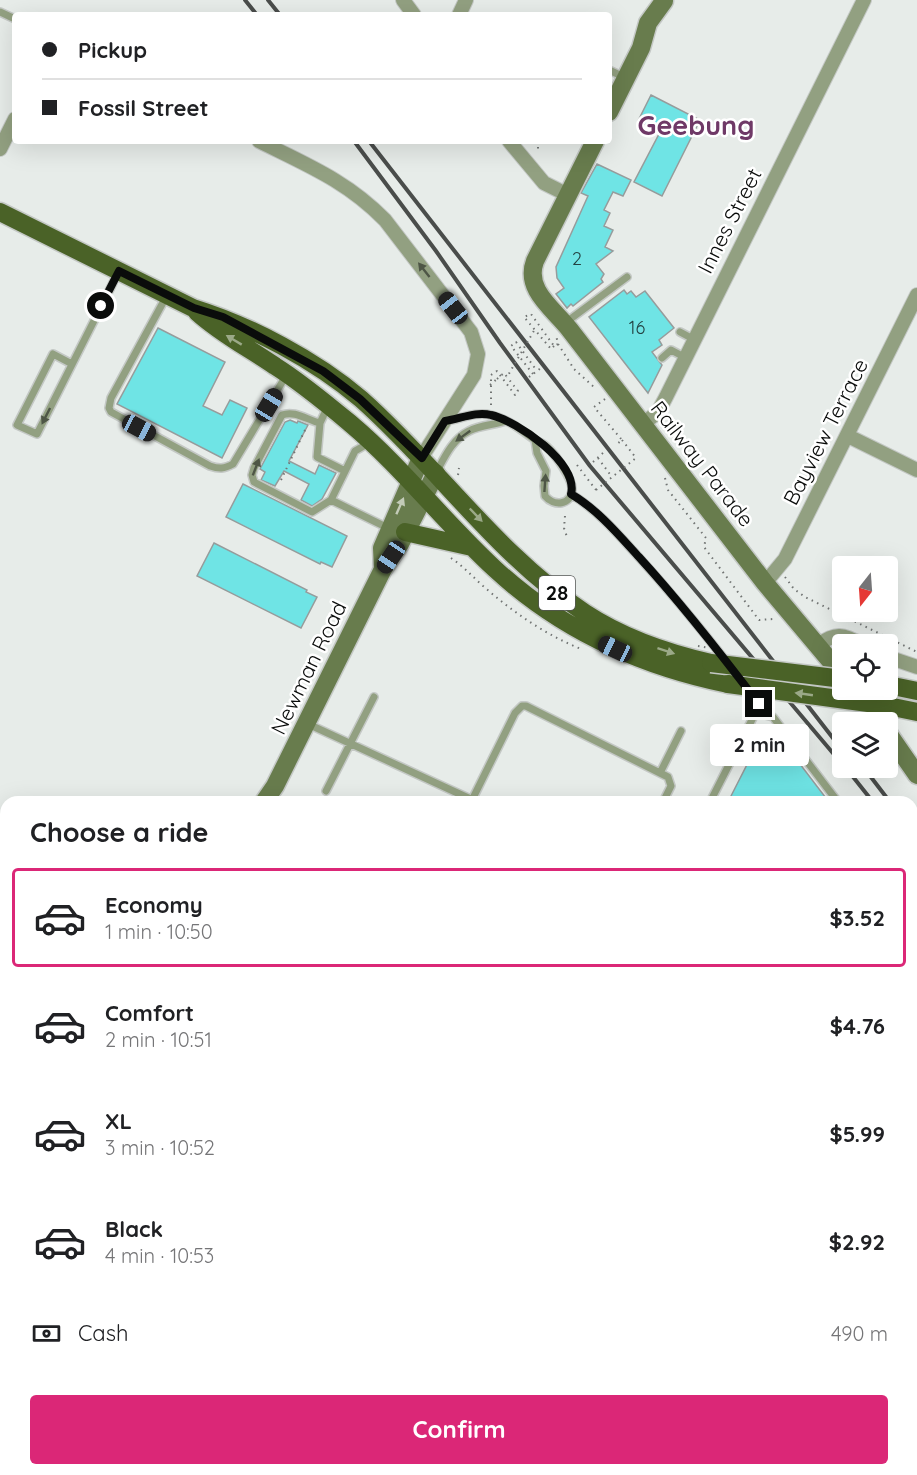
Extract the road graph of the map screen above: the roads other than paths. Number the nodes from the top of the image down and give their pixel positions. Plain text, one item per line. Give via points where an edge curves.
1 (864, 0) edge
2 (665, 1) edge
3 (612, 71) edge
4 (626, 78) junction
5 (612, 106) edge
6 (12, 125) edge
7 (265, 144) edge
8 (512, 144) edge
9 (593, 144) edge
10 (0, 149) edge
11 (567, 195) junction
12 (0, 212) edge
13 (119, 271) junction
14 (627, 277) dead end
15 (167, 295) junction
16 (917, 295) edge
17 (194, 308) junction
18 (565, 323) junction
19 (680, 332) dead end
20 (695, 340) junction
21 (662, 358) dead end
22 (686, 358) junction
23 (72, 364) junction
24 (287, 374) junction
25 (328, 405) junction
26 (445, 421) junction
27 (506, 421) junction
28 (320, 423) junction
29 (643, 424) junction
30 (848, 436) junction
31 (535, 440) junction
32 (363, 447) junction
33 (422, 458) junction
34 (917, 470) edge
35 (345, 471) junction
36 (436, 472) junction
37 (410, 483) junction
38 (571, 494) junction
39 (423, 497) junction
40 (331, 500) junction
41 (398, 530) junction
42 (472, 547) junction
43 (765, 583) junction
44 (832, 637) edge
45 (818, 645) junction
46 (898, 660) edge
47 (832, 663) edge
48 (917, 667) edge
49 (832, 676) edge
50 (898, 687) edge
51 (917, 691) edge
52 (374, 697) dead end
53 (866, 700) edge
54 (755, 712) junction
55 (872, 712) edge
56 (880, 712) edge
57 (917, 712) edge
58 (898, 713) edge
59 (307, 723) junction
60 (681, 731) dead end
61 (350, 744) junction
62 (898, 746) edge
63 (911, 762) edge
64 (660, 773) junction
65 (917, 775) edge
66 (326, 790) dead end
67 (273, 794) edge
68 (463, 796) edge
69 (476, 796) edge
70 (666, 796) edge
71 (713, 796) edge
72 (833, 796) edge

1 - 20 street, Innes Street
2 - 4 main road via 648,23
3 - 4 lane
4 - 5 main road
6 - 10 street
26 -> 7 street, Newman Road via 470,383 477,364 471,332 372,207 339,181
8 - 11 street via 544,183
9 - 11 main road
11 - 18 main road, Railway Parade via 535,261 532,277 535,290
12 - 13 main road, 28
13 - 15 main road, 28
13 - 23 lane
14 - 18 lane
15 - 17 main road, 28
15 - 24 lane via 111,398 111,412 210,466 226,468 233,464
16 - 30 street, Bayview Terrace
24 -> 17 main road, 28 via 215,328
17 - 33 main road, 28 via 223,317 323,371 360,399
18 - 29 main road, Railway Parade
19 - 20 lane
20 - 22 street, Innes Street
21 - 22 lane via 671,350
22 - 29 street, Innes Street via 661,406
23 -> 23 lane via 37,434 17,425 53,354
24 - 25 main road, 28
25 - 28 lane
25 - 32 main road, 28
26 - 27 lane via 481,414
26 - 33 street, Newman Road
27 - 31 lane
27 -> 36 lane via 461,436
28 - 35 lane via 317,457
40 -> 28 lane via 312,512 254,482 252,475 282,415 293,413
29 - 43 main road, Railway Parade
30 - 34 street
30 - 43 street, Bayview Terrace via 779,569
31 - 38 lane via 547,447 567,474
38 -> 31 lane via 560,504 545,496 546,471
32 - 35 lane
32 - 37 main road, 28
33 - 36 main road, 28
33 - 37 main road, Newman Road
35 - 40 lane
36 - 39 main road, Newman Road
36 -> 49 main road, 28, bridge via 523,563 607,626 647,645 711,663
37 - 39 main road, 28
41 -> 37 main road, Newman Road
38 - 54 lane via 604,520 678,601 759,704
39 - 41 main road, Newman Road
39 - 42 main road, 28
40 - 41 lane
41 - 42 main road
41 - 59 main road, Newman Road via 383,569
55 -> 42 main road, 28, bridge via 728,684 655,665 581,632 533,601
43 - 45 main road, Railway Parade
44 - 45 street
45 - 47 main road, Railway Parade
46 - 48 street
50 - 51 main road
52 - 61 lane
53 - 56 main road
54 - 71 lane
54 - 72 lane via 773,717
57 - 58 main road, 28
59 - 61 lane
59 - 67 main road, Newman Road
60 - 64 lane
61 - 66 lane
61 - 68 lane
62 - 63 main road
63 - 65 main road
64 - 69 lane via 522,706 515,713
64 - 70 lane via 671,783

